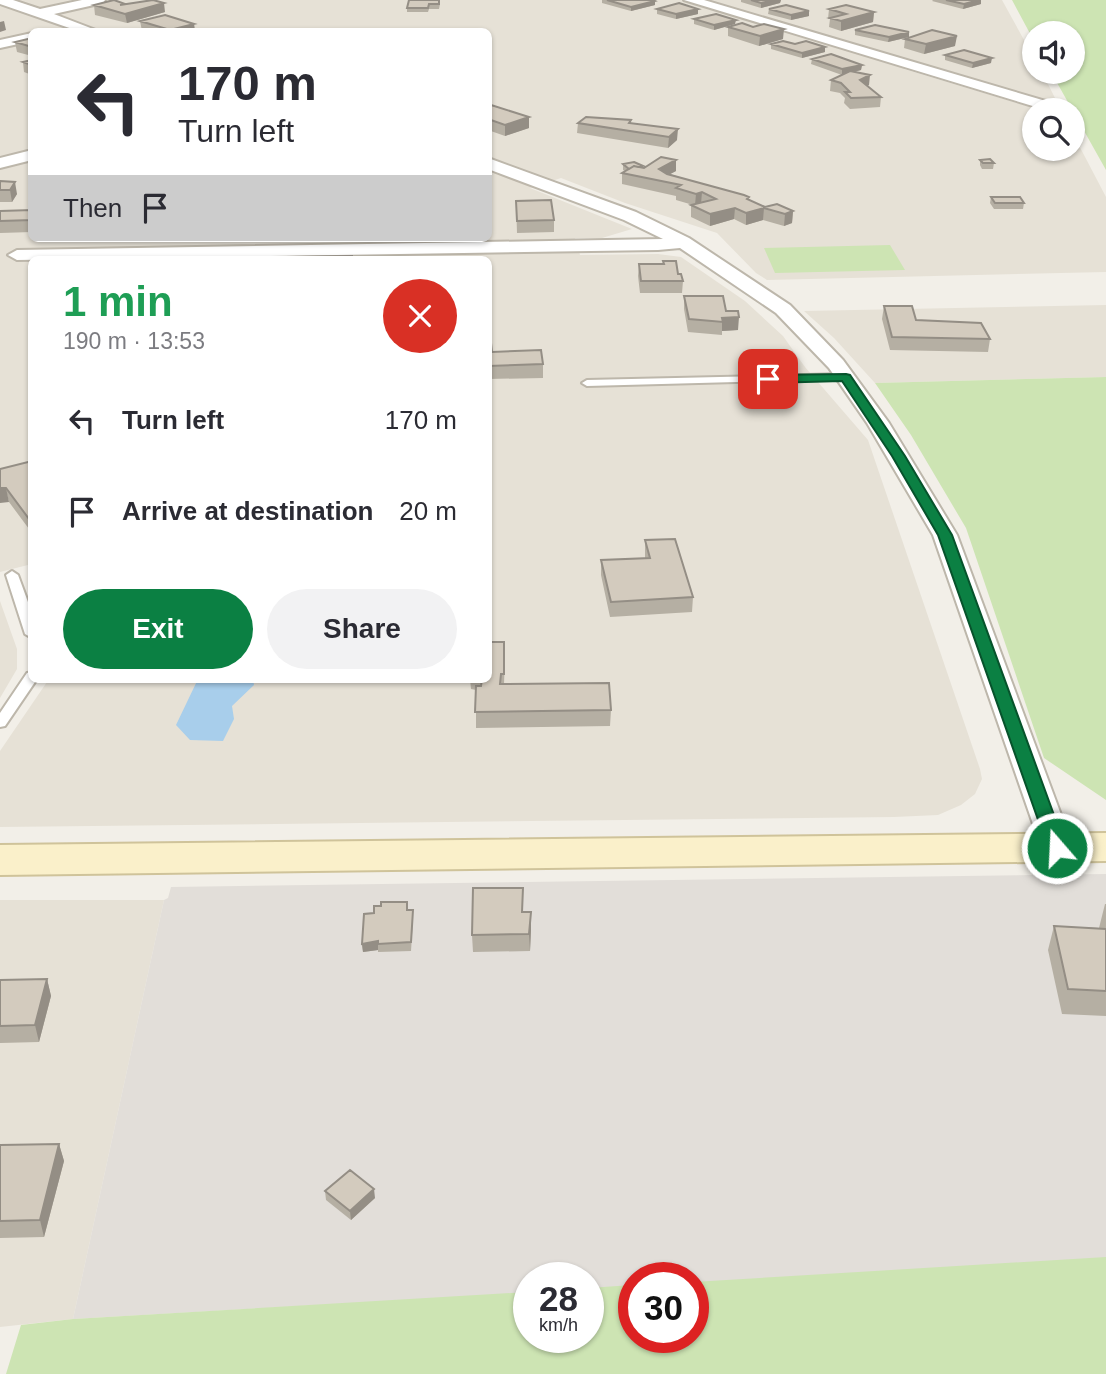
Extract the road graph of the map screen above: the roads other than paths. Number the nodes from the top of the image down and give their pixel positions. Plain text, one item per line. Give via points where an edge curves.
1 (1, 0) edge
2 (99, 0) edge
3 (690, 0) edge
4 (40, 13) junction
5 (78, 26) junction
6 (70, 28) edge
7 (83, 28) edge
8 (28, 38) edge
9 (0, 44) edge
10 (1022, 98) edge
11 (28, 156) edge
12 (0, 163) edge
13 (492, 164) edge
14 (683, 242) junction
15 (17, 255) dead end
16 (846, 377) junction
17 (587, 383) dead end
18 (12, 575) dead end
19 (28, 622) edge
20 (28, 682) edge
21 (0, 723) edge
22 (1106, 847) edge
23 (1057, 848) junction
24 (0, 860) edge

1 - 4 street
2 - 4 street
3 - 10 street
4 - 5 street
5 - 6 street
5 - 7 street
8 - 9 street
11 - 12 street
13 - 14 street via 630,216
14 - 15 street
14 - 16 street via 783,309
16 - 17 lane
16 - 23 street via 945,535
18 - 19 lane
20 - 21 lane
22 - 23 street
23 - 24 street

